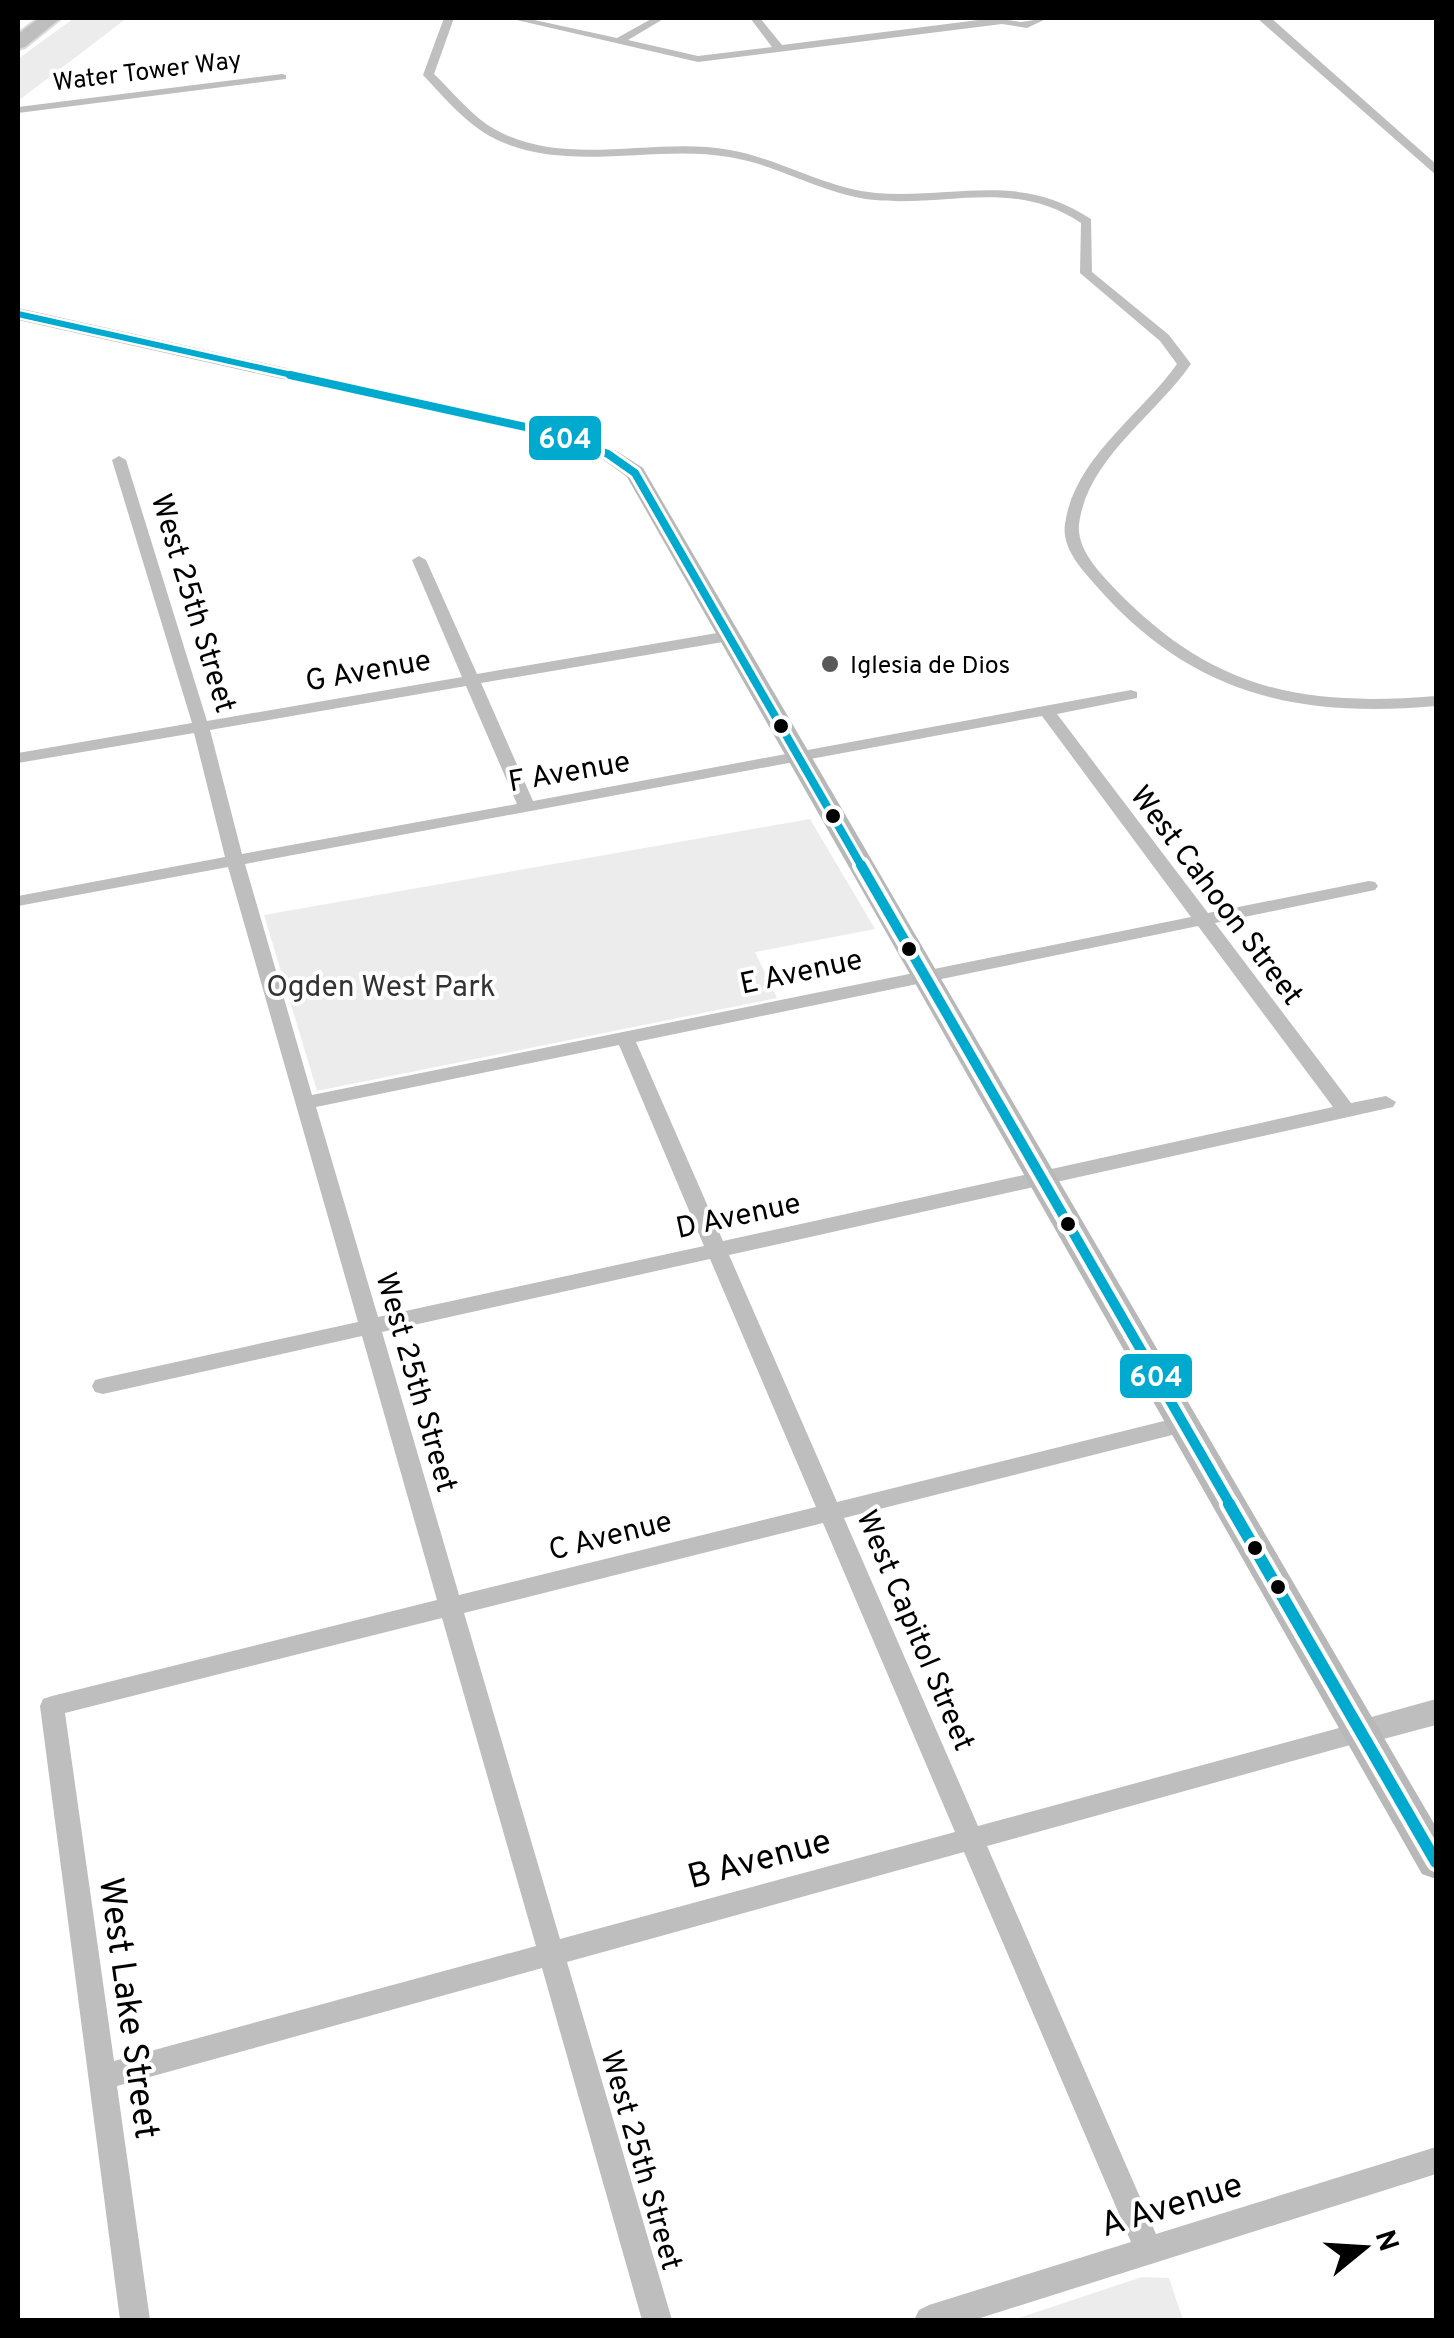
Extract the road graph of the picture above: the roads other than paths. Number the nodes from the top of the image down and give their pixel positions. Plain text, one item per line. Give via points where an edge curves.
1 (51, 18) edge
2 (513, 18) edge
3 (660, 18) edge
4 (755, 18) edge
5 (1043, 18) edge
6 (1264, 18) edge
7 (1000, 19) edge
8 (534, 20) edge
9 (18, 42) edge
10 (618, 42) junction
11 (780, 50) junction
12 (282, 77) dead end
13 (18, 110) edge
14 (1436, 172) edge
15 (18, 314) edge
16 (119, 460) dead end
17 (419, 560) dead end
18 (726, 631) junction
19 (467, 675) junction
20 (1131, 695) dead end
21 (1046, 710) junction
22 (199, 721) junction
23 (18, 747) edge
24 (798, 756) junction
25 (18, 758) edge
26 (527, 807) junction
27 (235, 861) junction
28 (1369, 886) dead end
29 (18, 901) edge
30 (1202, 920) junction
31 (926, 976) junction
32 (625, 1038) junction
33 (1386, 1102) dead end
34 (305, 1103) junction
35 (1346, 1111) junction
36 (1042, 1178) junction
37 (717, 1250) junction
38 (370, 1327) junction
39 (103, 1386) dead end
40 (1184, 1424) junction
41 (830, 1512) junction
42 (450, 1605) junction
43 (52, 1706) joint
44 (1436, 1712) edge
45 (1362, 1732) junction
46 (971, 1839) junction
47 (1436, 1862) edge
48 (551, 1954) junction
49 (102, 2077) junction
50 (1436, 2161) edge
51 (1148, 2249) junction
52 (135, 2320) edge
53 (657, 2320) edge
54 (929, 2320) edge

1 - 9 highway
2 - 8 street
3 - 10 street
4 - 11 street
5 - 7 street via 1027,25
6 - 14 street
7 - 11 street
8 - 10 street
10 - 11 street via 698,60
12 - 13 street, Water Tower Way
15 - 18 main road via 585,443 635,472
16 - 22 street, West 25th Street
17 - 19 street
18 - 19 street, G Avenue
18 - 24 main road
19 - 22 street, G Avenue
19 - 26 street
20 - 21 street, F Avenue
21 - 24 street, F Avenue
21 - 30 street, West Cahoon Street
22 - 23 street, G Avenue
22 - 25 street, G Avenue
22 - 27 street, West 25th Street
24 - 26 street, F Avenue
24 - 31 main road
26 - 27 street, F Avenue
27 - 29 street, F Avenue
27 - 34 street, West 25th Street
28 - 30 street, E Avenue
30 - 31 street, E Avenue
30 - 35 street, West Cahoon Street
31 - 32 street, E Avenue
31 - 36 main road
32 - 34 street, E Avenue
32 - 37 street, West Capitol Street
33 - 35 street, D Avenue
34 - 38 street, West 25th Street
35 - 36 street, D Avenue
36 - 37 street, D Avenue
36 - 40 main road
37 - 38 street, D Avenue
37 - 41 street, West Capitol Street
38 - 39 street, D Avenue
38 - 42 street, West 25th Street
40 - 41 street, C Avenue
40 - 45 main road
41 - 42 street, C Avenue
41 - 46 street, West Capitol Street
42 - 43 street, C Avenue
42 - 48 street, West 25th Street
43 - 49 street, West Lake Street
44 - 45 street, B Avenue
45 - 46 street, B Avenue
45 - 47 main road
46 - 48 street, B Avenue
46 - 51 street, West Capitol Street
48 - 49 street, B Avenue
48 - 53 street, West 25th Street
49 - 52 street, West Lake Street
50 - 51 street, A Avenue
51 - 54 street, A Avenue

